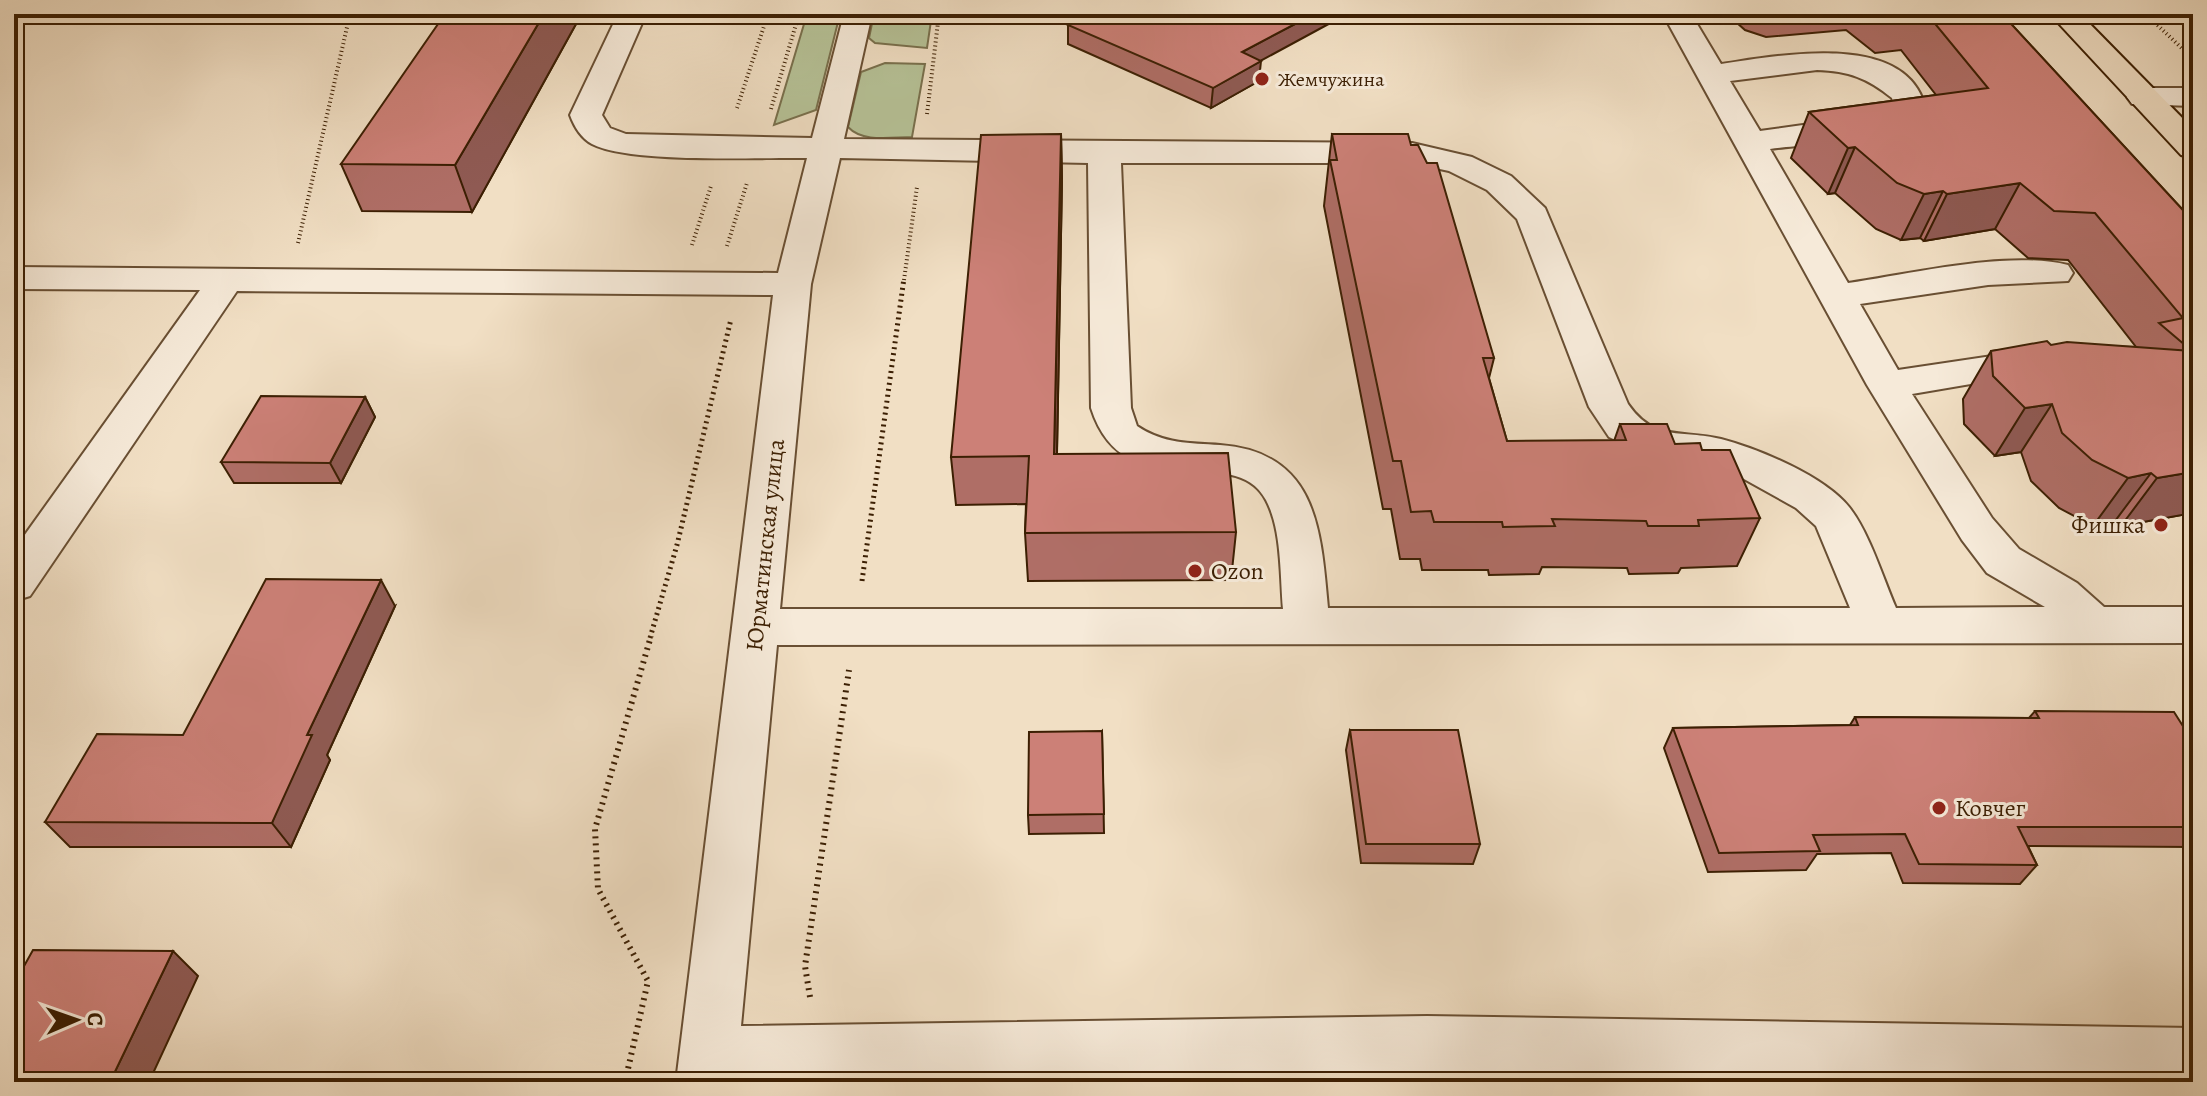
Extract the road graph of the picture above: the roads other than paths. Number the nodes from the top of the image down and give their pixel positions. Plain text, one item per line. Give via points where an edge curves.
1 (632, 14) edge
2 (858, 14) edge
3 (1677, 14) edge
4 (2064, 14) edge
5 (1709, 75) junction
6 (2143, 97) junction
7 (2193, 97) edge
8 (1747, 143) junction
9 (2193, 148) edge
10 (826, 149) junction
11 (1104, 153) junction
12 (2055, 273) dead end
13 (14, 278) edge
14 (227, 279) junction
15 (793, 284) junction
16 (1837, 296) junction
17 (2069, 357) edge
18 (1887, 385) junction
19 (14, 584) edge
20 (1880, 623) junction
21 (1307, 624) junction
22 (2093, 625) junction
23 (2193, 625) edge
24 (756, 627) junction
25 (2193, 1056) edge
26 (708, 1069) edge

1 - 10 street via 586,115 590,130 606,141 635,145
2 - 10 street, Юрматинская улица
3 - 5 street
4 - 6 main road
5 - 8 street
5 - 8 street via 1824,61 1876,72 1907,94 1910,111 1889,122
6 - 7 street
6 - 9 main road
8 - 16 street
10 - 11 street
10 - 15 street, Юрматинская улица
11 - 20 street via 1412,153 1460,164 1499,183 1533,215 1609,407 1623,427 1672,450 1716,452 1750,464 1811,497 1834,518
11 - 21 street via 1111,408 1121,434 1145,450 1175,458 1230,458 1263,470 1281,488 1293,514
12 - 16 street via 1988,274
13 - 14 street
14 - 15 street
14 - 19 street
15 - 24 street, Юрматинская улица
16 - 18 street
17 - 18 street
18 - 22 street via 1977,529 2003,561 2061,595
20 - 21 street
20 - 22 street
21 - 24 street
22 - 23 street
24 - 26 street, Юрматинская улица
25 - 26 street via 1427,1044 829,1054

